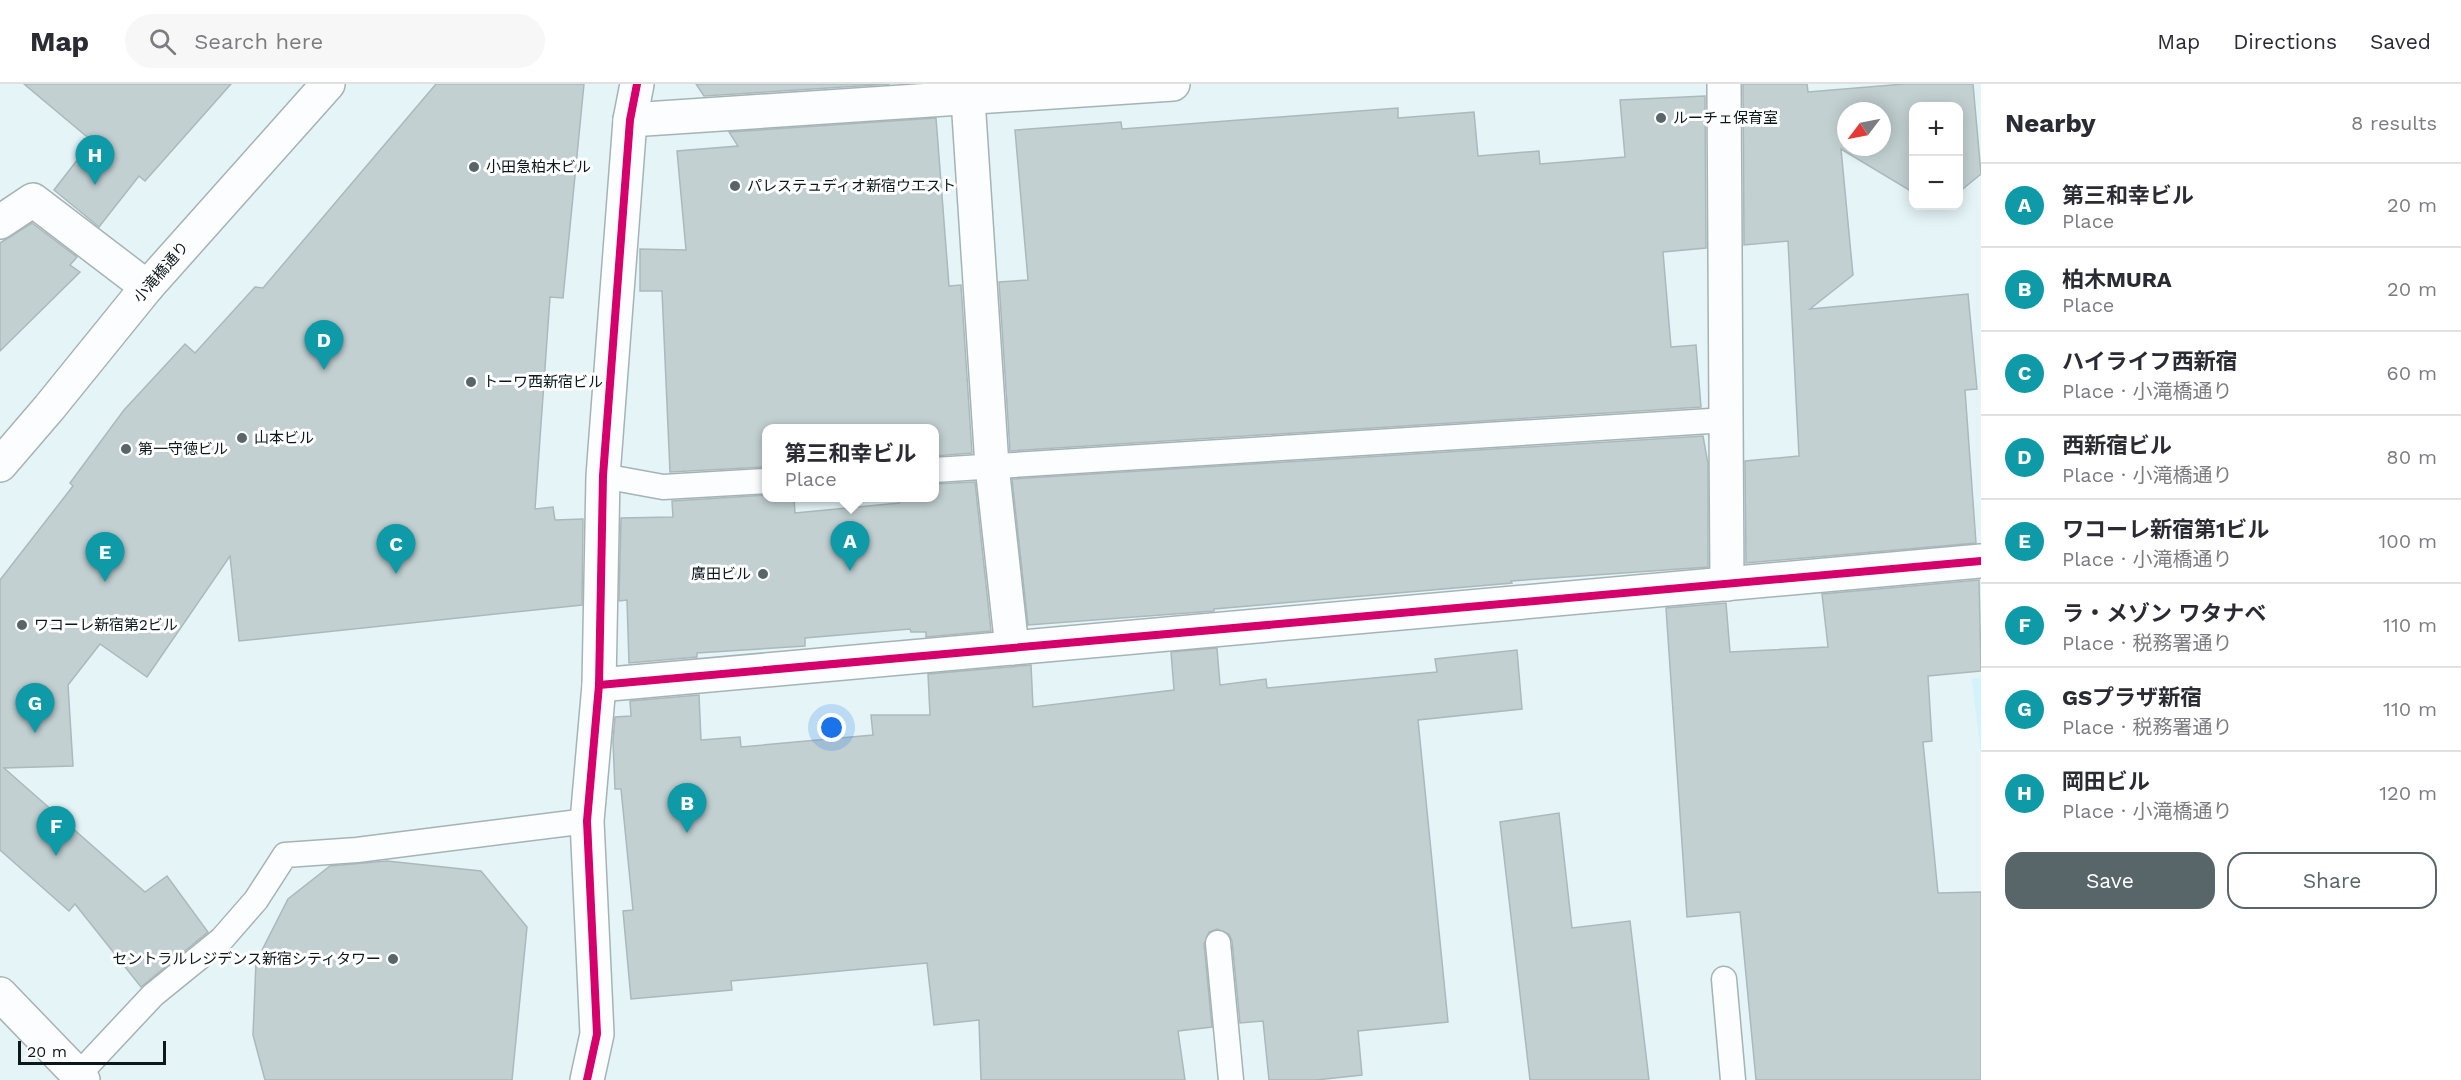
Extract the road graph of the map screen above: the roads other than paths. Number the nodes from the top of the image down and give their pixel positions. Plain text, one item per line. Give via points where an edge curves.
1 (328, 84) edge
2 (637, 84) edge
3 (1173, 84) edge
4 (1724, 84) edge
5 (967, 91) edge
6 (630, 120) junction
7 (0, 222) edge
8 (147, 287) junction
9 (1726, 420) junction
10 (0, 465) edge
11 (992, 466) junction
12 (939, 470) edge
13 (603, 476) junction
14 (762, 481) edge
15 (1981, 561) edge
16 (1727, 584) junction
17 (1012, 648) junction
18 (599, 686) junction
19 (587, 821) junction
20 (1218, 943) dead end
21 (1724, 980) dead end
22 (0, 994) edge
23 (80, 1077) edge
24 (587, 1080) edge
25 (1231, 1080) edge
26 (1733, 1080) edge

1 - 8 street, 小滝橋通り
2 - 6 street
3 - 5 street
4 - 9 street
5 - 6 street
5 - 11 street
6 - 13 street
7 - 8 street via 33,201
8 - 10 street, 小滝橋通り
9 - 11 lane
9 - 16 street
11 - 12 lane
11 - 17 street
13 - 14 lane via 663,487
13 - 18 street
15 - 16 street
16 - 17 street
17 - 18 street
18 - 19 street
19 - 23 lane via 357,850 285,855 256,900 222,939 153,995
19 - 24 street via 597,1034
20 - 25 lane
21 - 26 lane
22 - 23 street

